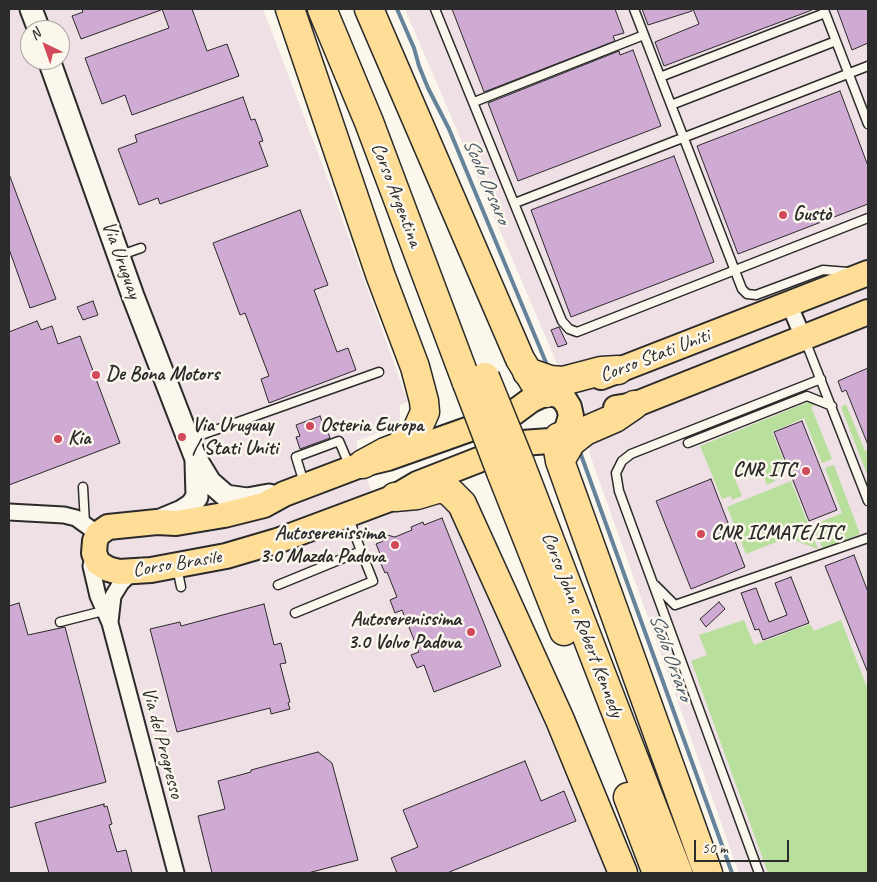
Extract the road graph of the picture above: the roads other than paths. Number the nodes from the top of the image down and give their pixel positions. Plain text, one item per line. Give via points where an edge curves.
1 (290, 9) edge
2 (322, 9) edge
3 (341, 9) edge
4 (369, 9) edge
5 (435, 9) edge
6 (634, 9) edge
7 (824, 11) edge
8 (644, 35) junction
9 (836, 41) junction
10 (868, 66) edge
11 (53, 70) edge
12 (849, 74) junction
13 (660, 77) junction
14 (474, 102) junction
15 (671, 105) junction
16 (868, 124) edge
17 (684, 138) junction
18 (515, 203) junction
19 (868, 218) edge
20 (141, 248) dead end
21 (119, 256) junction
22 (735, 270) junction
23 (867, 274) edge
24 (789, 304) junction
25 (868, 312) edge
26 (803, 337) junction
27 (618, 370) junction
28 (379, 372) dead end
29 (527, 372) junction
30 (821, 379) junction
31 (476, 380) junction
32 (545, 396) junction
33 (634, 405) joint
34 (832, 406) junction
35 (512, 414) joint
36 (189, 439) junction
37 (562, 442) junction
38 (688, 443) dead end
39 (196, 459) junction
40 (514, 460) junction
41 (357, 467) junction
42 (83, 486) dead end
43 (294, 490) junction
44 (395, 497) junction
45 (868, 501) edge
46 (9, 512) edge
47 (347, 514) junction
48 (157, 522) junction
49 (93, 537) junction
50 (868, 538) edge
51 (361, 551) junction
52 (132, 572) junction
53 (652, 582) junction
54 (278, 585) dead end
55 (294, 613) dead end
56 (108, 614) junction
57 (60, 622) dead end
58 (176, 873) edge
59 (623, 873) edge
60 (657, 873) edge
61 (678, 873) edge
62 (708, 873) edge
63 (759, 873) edge

1 - 41 highway via 380,274 416,367 424,401 425,412 416,432 398,447
2 - 31 highway, Corso Argentina
3 - 31 highway, Corso Argentina
4 - 29 highway
5 - 14 lane
6 - 8 lane
7 - 9 lane
7 - 13 lane
8 - 13 lane
8 - 14 lane
9 - 12 lane
9 - 15 lane
10 - 12 lane
11 - 21 street, Via Uruguay
12 - 16 lane
12 - 17 lane
13 - 15 lane
14 - 18 lane
15 - 17 lane
17 - 18 lane
17 - 22 lane
18 - 22 lane via 562,320 569,329 577,332
19 - 22 lane
20 - 21 lane
21 - 36 street, Via Uruguay
22 - 23 lane via 746,294 756,295 823,270
23 - 24 main road, Corso Stati Uniti
24 - 26 street
24 - 27 main road, Corso Stati Uniti
25 - 26 main road, Corso Stati Uniti
26 - 30 lane
26 - 33 main road, Corso Stati Uniti
27 - 29 highway via 601,370 563,381
27 - 32 main road, Corso Stati Uniti
28 - 36 lane
29 - 32 highway
30 - 34 lane
30 - 53 lane via 631,454 622,461 616,473 619,491
31 - 40 highway, Corso John e Robert Kennedy, bridge
32 - 35 main road, Corso Stati Uniti
32 - 37 main road via 564,399 570,407 571,416
33 - 37 highway via 615,418 585,430 571,442
34 - 38 lane via 807,396
34 - 45 lane
35 - 41 main road, Corso Brasile
36 - 39 street, Via Uruguay
37 - 40 main road via 542,442
37 - 62 highway
39 - 43 street, Via Uruguay via 210,482 226,496 248,499
39 - 48 street, Via Uruguay via 197,496 194,501 182,511
40 - 44 main road, Corso Brasile via 417,484
40 - 60 highway, Corso John e Robert Kennedy via 586,684
40 - 61 highway, Corso John e Robert Kennedy
41 - 43 main road, Corso Brasile
42 - 49 lane
43 - 48 main road, Corso Brasile via 264,505 224,515 176,523
44 - 47 main road, Corso Brasile
44 - 59 highway via 445,489 462,504 556,712
46 - 49 street via 76,518
47 - 51 lane
47 - 52 main road, Corso Brasile via 179,576
48 - 49 main road, Corso Brasile via 108,527
49 - 52 main road, Corso Brasile via 98,563 119,572
49 - 56 street, Via del Progresso via 91,566 98,596
50 - 53 lane via 675,605
51 - 54 lane
51 - 55 lane via 373,581
52 - 56 street via 116,589
53 - 63 lane
56 - 57 lane
56 - 58 street, Via del Progresso

